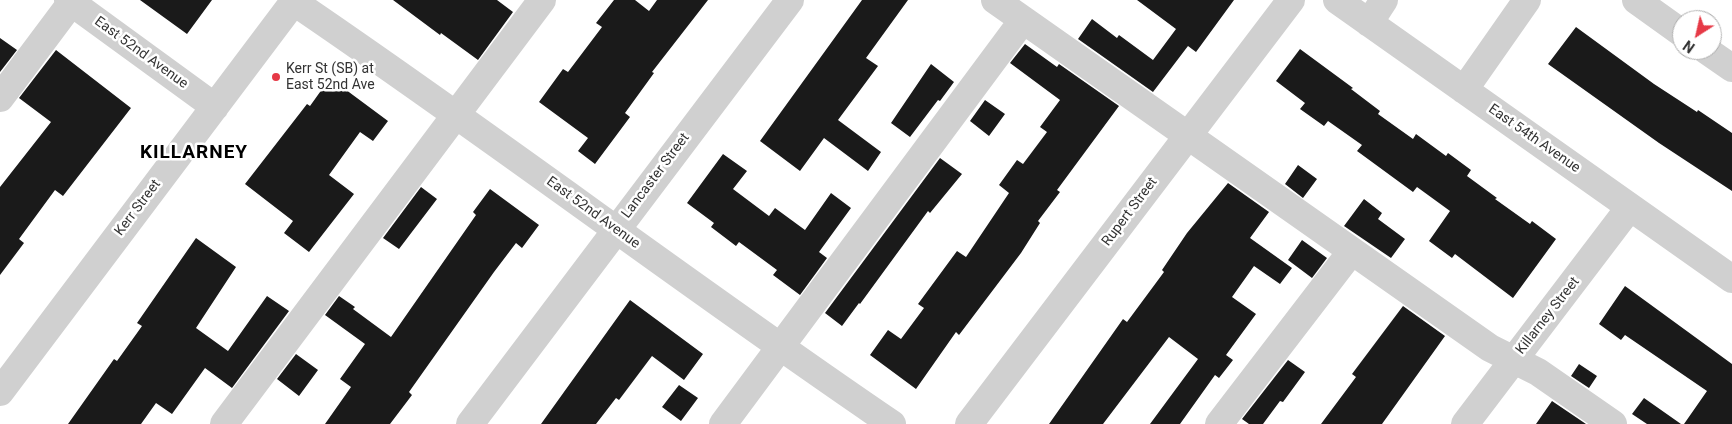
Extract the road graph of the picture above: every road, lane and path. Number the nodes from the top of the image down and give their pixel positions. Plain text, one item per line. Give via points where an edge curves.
1 (542, 0) edge
2 (790, 0) edge
3 (995, 0) edge
4 (1292, 0) edge
5 (1337, 0) edge
6 (1384, 0) edge
7 (1527, 0) edge
8 (1636, 0) edge
9 (69, 1) edge
10 (295, 1) edge
11 (1023, 20) junction
12 (1369, 23) junction
13 (1672, 26) edge
14 (1720, 60) edge
15 (1732, 68) edge
16 (1464, 90) junction
17 (0, 98) edge
18 (215, 107) junction
19 (456, 114) junction
20 (1188, 135) junction
21 (1630, 207) junction
22 (615, 230) junction
23 (1351, 252) junction
24 (1732, 278) edge
25 (780, 348) junction
26 (1514, 360) junction
27 (2, 385) edge
28 (224, 424) edge
29 (470, 424) edge
30 (723, 424) edge
31 (892, 424) edge
32 (969, 424) edge
33 (1219, 424) edge
34 (1465, 424) edge
35 (1613, 424) edge

1 - 19 street
2 - 22 street, Lancaster Street
3 - 11 street
4 - 20 street, Rupert Street
5 - 12 street, East 54th Avenue
6 - 12 street
7 - 16 street
8 - 13 street
9 - 17 street
9 - 18 street, East 52nd Avenue
10 - 18 street, Kerr Street
10 - 19 street, East 52nd Avenue
11 - 20 street
11 - 25 street
12 - 16 street, East 54th Avenue
14 - 15 street
16 - 21 street, East 54th Avenue
18 - 27 street, Kerr Street
19 - 22 street, East 52nd Avenue
19 - 28 street
20 - 23 street
20 - 32 street, Rupert Street
21 - 24 street, East 54th Avenue
21 - 26 street, Killarney Street
22 - 25 street, East 52nd Avenue
22 - 29 street, Lancaster Street
23 - 26 street via 1490,348
23 - 33 street
25 - 30 street
25 - 31 street, East 52nd Avenue
26 - 34 street, Killarney Street
26 - 35 street via 1538,372

